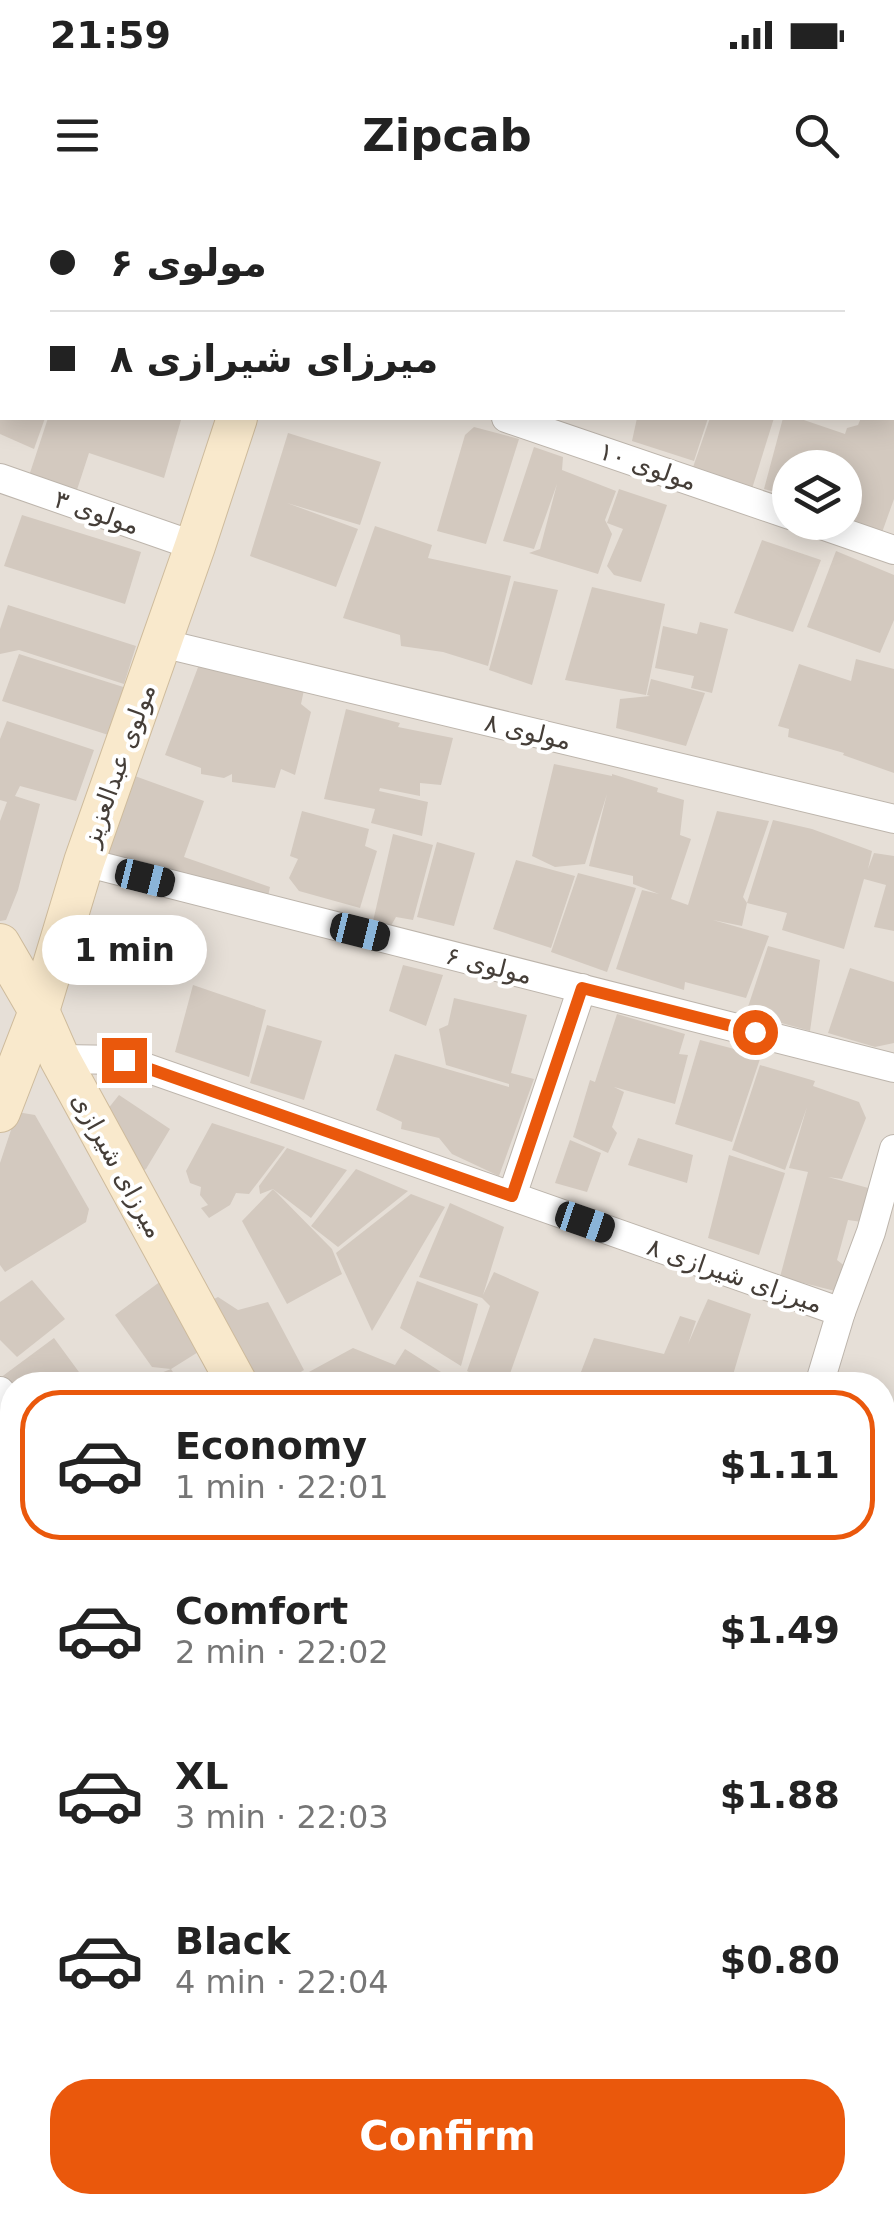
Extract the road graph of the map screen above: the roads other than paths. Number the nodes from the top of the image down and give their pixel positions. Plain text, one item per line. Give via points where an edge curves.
1 (236, 420) edge
2 (512, 420) edge
3 (0, 478) edge
4 (772, 508) edge
5 (862, 539) edge
6 (195, 546) junction
7 (894, 550) edge
8 (161, 643) junction
9 (894, 819) edge
10 (84, 862) junction
11 (0, 944) edge
12 (582, 988) junction
13 (39, 1012) junction
14 (60, 1059) junction
15 (894, 1068) edge
16 (0, 1112) edge
17 (894, 1149) edge
18 (512, 1196) junction
19 (882, 1236) edge
20 (841, 1312) junction
21 (231, 1372) edge
22 (823, 1372) edge

1 - 6 main road, مولوی عبدالعزیز
2 - 4 street, مولوی ۱۰
3 - 6 street, مولوی ۳
5 - 7 street
6 - 8 main road, مولوی عبدالعزیز
8 - 9 street, مولوی ۸
8 - 10 main road, مولوی عبدالعزیز
10 - 12 street, مولوی ۶
10 - 13 main road, مولوی عبدالعزیز
11 - 13 main road, میرزای شیرازی
12 - 15 street, مولوی ۶
12 - 18 street
13 - 14 main road, میرزای شیرازی
13 - 16 main road, مولوی عبدالعزیز
14 - 18 street, میرزای شیرازی ۸ via 124,1060
14 - 21 main road, میرزای شیرازی
17 - 19 street
18 - 20 street, میرزای شیرازی ۸
19 - 20 street
20 - 22 street

